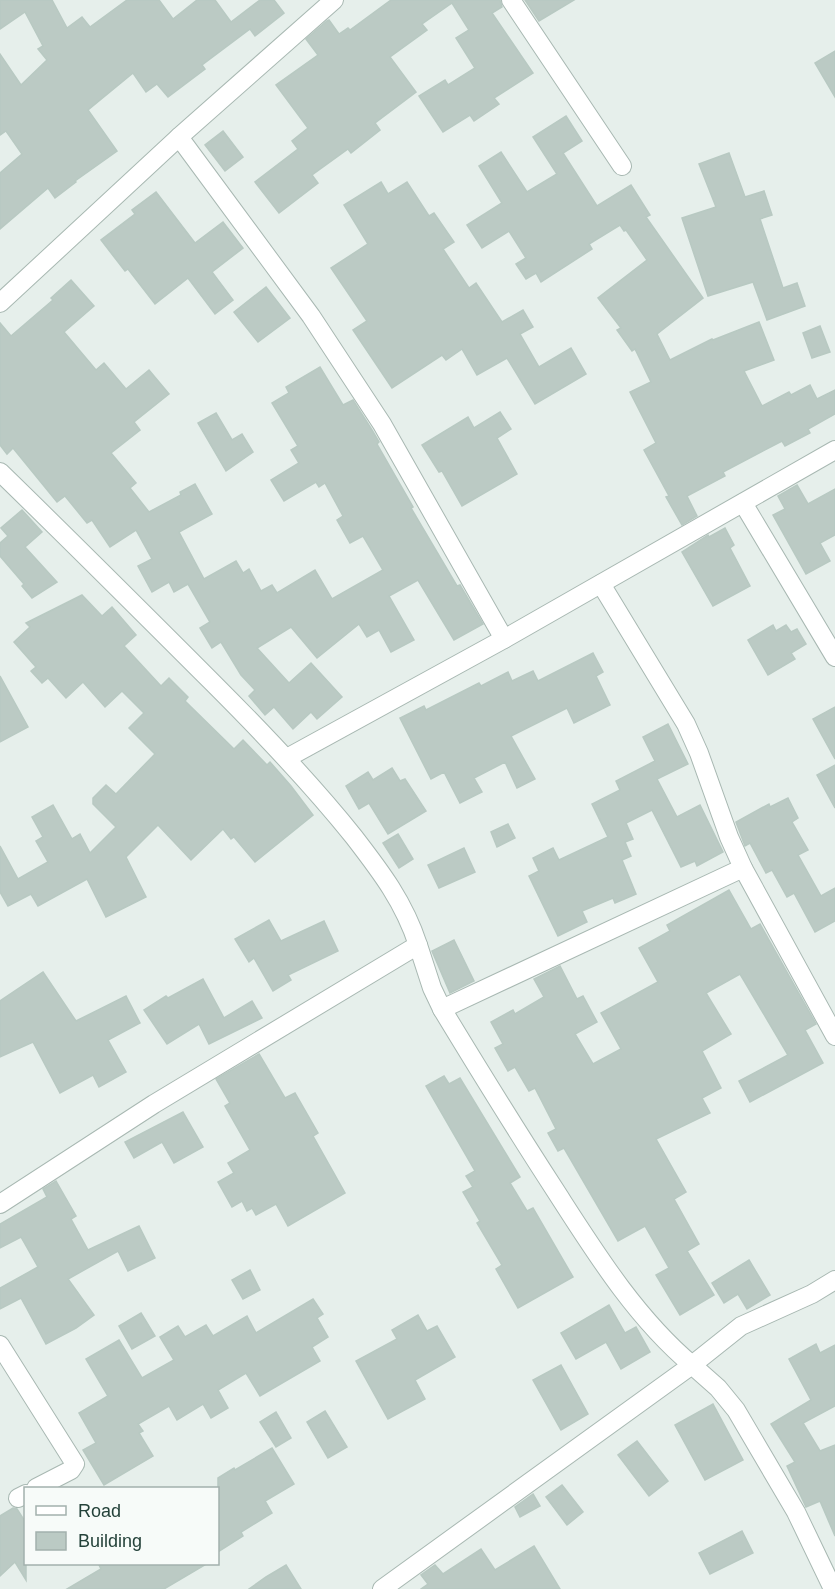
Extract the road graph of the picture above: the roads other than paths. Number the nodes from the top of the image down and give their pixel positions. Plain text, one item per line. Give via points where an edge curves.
1 (334, 0) edge
2 (511, 0) edge
3 (179, 137) junction
4 (622, 166) dead end
5 (0, 303) edge
6 (835, 450) edge
7 (0, 472) edge
8 (743, 503) junction
9 (601, 584) junction
10 (504, 639) junction
11 (835, 657) edge
12 (287, 758) junction
13 (743, 868) junction
14 (418, 945) junction
15 (442, 1009) junction
16 (835, 1036) edge
17 (0, 1204) edge
18 (835, 1280) edge
19 (0, 1345) edge
20 (692, 1365) junction
21 (38, 1487) edge
22 (382, 1589) edge
23 (833, 1589) edge

1 - 3 street
2 - 4 street
3 - 5 street
3 - 10 street via 310,316 382,424
6 - 8 street
7 - 12 street
8 - 9 street
8 - 11 street
9 - 10 street
9 - 13 street via 686,724
10 - 12 street
12 - 14 street via 378,867 398,897
13 - 15 street
13 - 16 street
14 - 15 street
14 - 17 street via 154,1104
15 - 20 street via 559,1197 628,1298
18 - 20 street via 741,1326
19 - 21 street via 75,1464
20 - 22 street
20 - 23 street via 718,1388 755,1440

